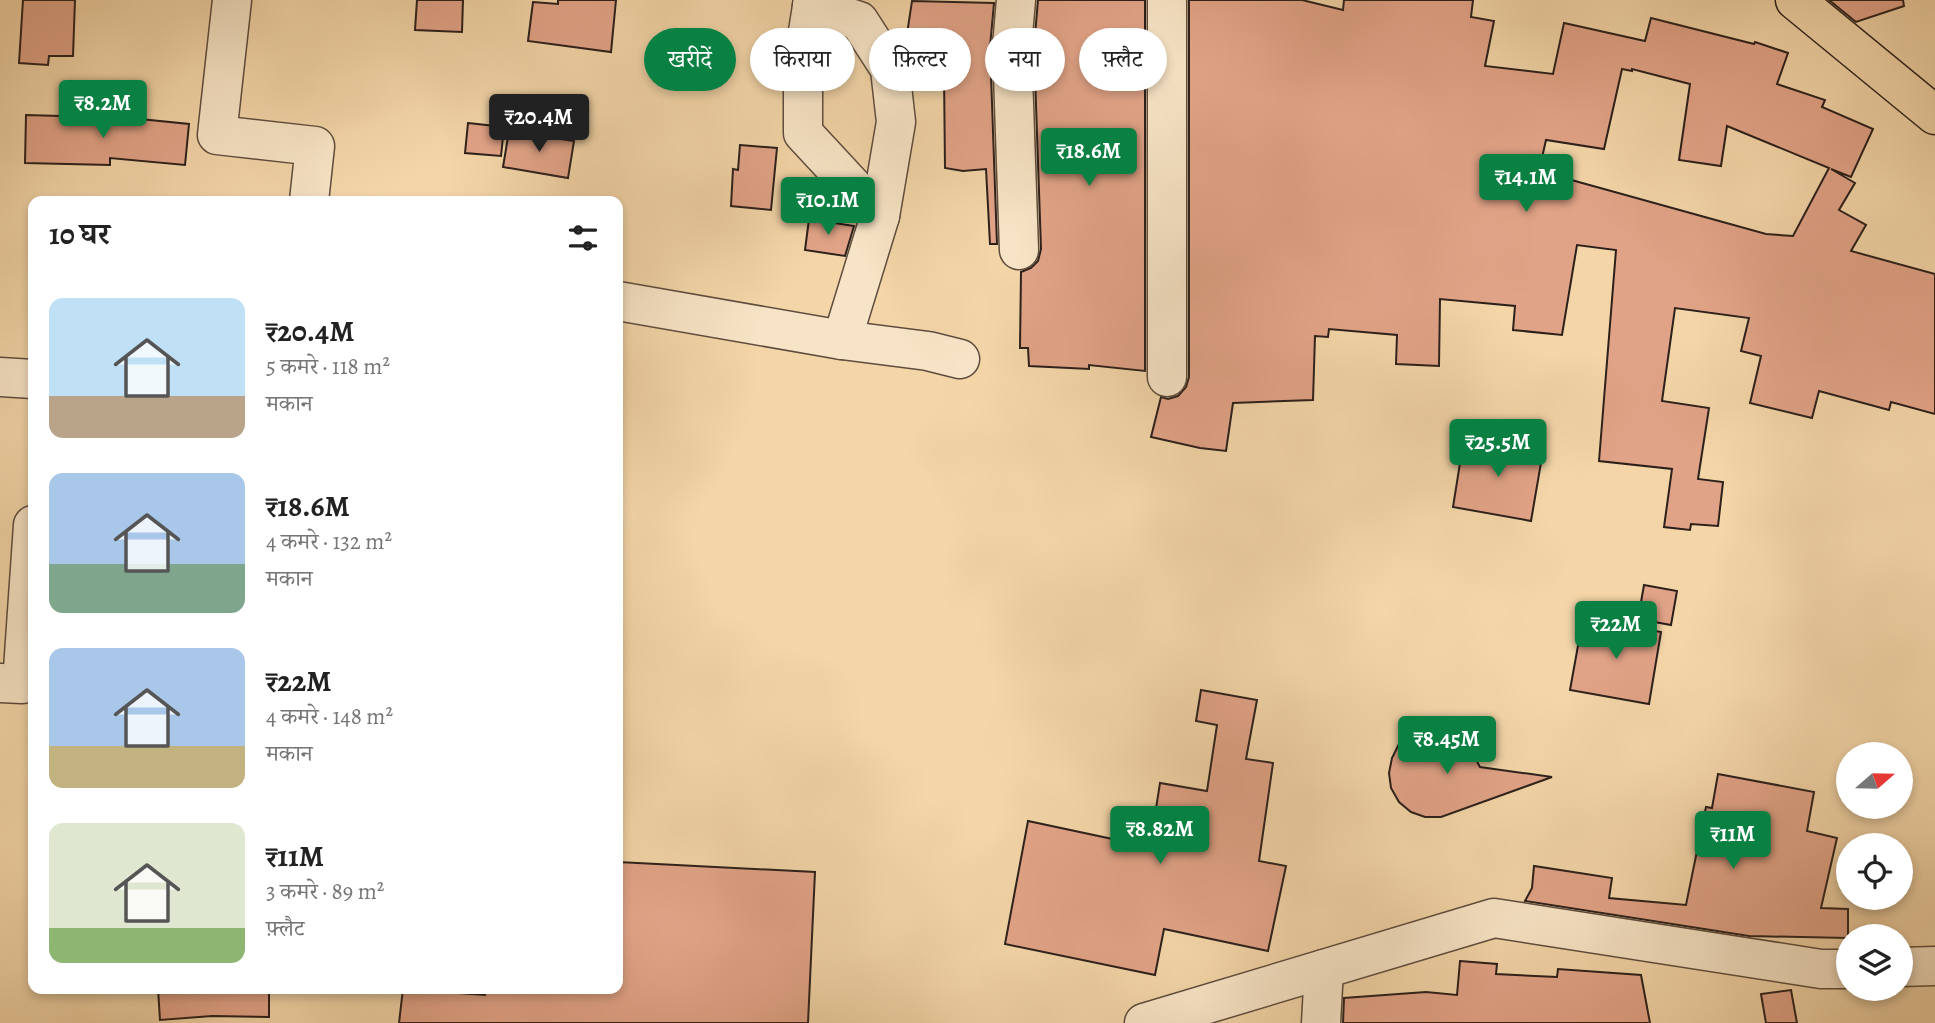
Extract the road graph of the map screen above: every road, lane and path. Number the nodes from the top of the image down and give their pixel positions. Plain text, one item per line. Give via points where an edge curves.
1 (232, 0) edge
2 (1016, 0) edge
3 (1167, 0) edge
4 (1795, 0) edge
5 (813, 3) edge
6 (1935, 115) edge
7 (310, 196) edge
8 (880, 216) junction
9 (1019, 250) dead end
10 (623, 302) edge
11 (842, 340) junction
12 (960, 359) dead end
13 (0, 377) edge
14 (1167, 377) dead end
15 (28, 379) edge
16 (28, 597) edge
17 (0, 683) edge
18 (1935, 966) edge
19 (1913, 967) edge
20 (1836, 968) edge
21 (1324, 969) junction
22 (1144, 1023) edge
23 (1321, 1023) edge

1 - 7 street via 217,135 316,146
2 - 9 street via 1012,46
3 - 14 street
4 - 6 main road
5 - 8 street via 803,63 803,133
5 - 8 street via 859,21 890,69 896,122
8 - 11 street
10 - 11 street
11 - 12 street
13 - 15 street
16 - 17 street via 22,684
18 - 19 street
20 - 21 street via 1494,918
21 - 22 street
21 - 23 street

